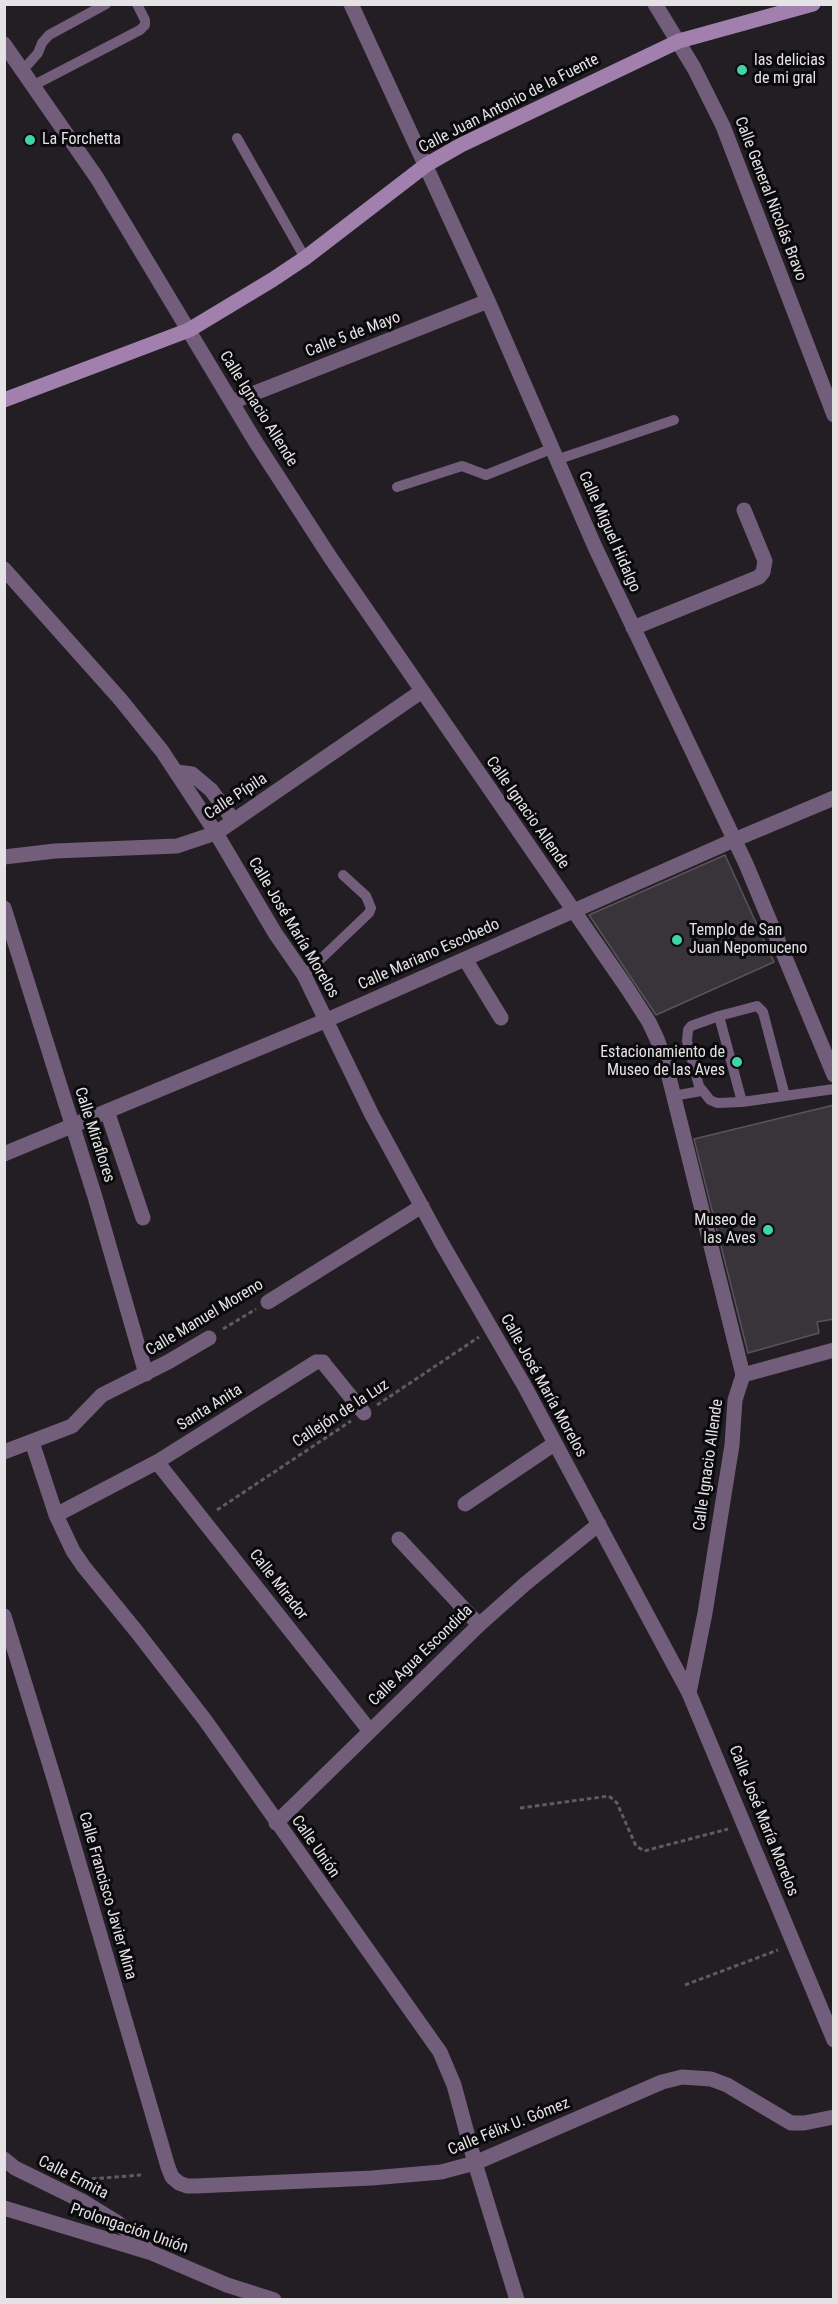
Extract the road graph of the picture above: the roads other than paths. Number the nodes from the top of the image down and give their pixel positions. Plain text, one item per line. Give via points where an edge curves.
1 (106, 4) edge
2 (137, 4) edge
3 (351, 4) edge
4 (655, 4) edge
5 (813, 4) edge
6 (679, 41) junction
7 (4, 44) edge
8 (23, 70) junction
9 (35, 87) junction
10 (237, 138) dead end
11 (426, 165) junction
12 (305, 258) junction
13 (488, 302) junction
14 (189, 330) junction
15 (4, 400) edge
16 (232, 402) junction
17 (834, 415) edge
18 (674, 420) dead end
19 (554, 454) junction
20 (397, 487) dead end
21 (744, 510) dead end
22 (7, 575) edge
23 (633, 628) junction
24 (422, 691) junction
25 (177, 772) junction
26 (834, 798) edge
27 (234, 821) junction
28 (216, 833) junction
29 (734, 840) junction
30 (4, 857) edge
31 (343, 875) dead end
32 (4, 908) edge
33 (573, 911) junction
34 (465, 959) junction
35 (304, 975) junction
36 (719, 1016) junction
37 (501, 1018) dead end
38 (327, 1020) junction
39 (834, 1075) edge
40 (834, 1089) edge
41 (701, 1091) junction
42 (674, 1096) junction
43 (785, 1096) junction
44 (742, 1102) junction
45 (107, 1111) junction
46 (72, 1126) junction
47 (4, 1154) edge
48 (422, 1206) junction
49 (143, 1218) dead end
50 (268, 1302) road end
51 (209, 1338) road end
52 (834, 1350) edge
53 (146, 1374) junction
54 (744, 1375) junction
55 (364, 1413) road end
56 (32, 1442) junction
57 (554, 1444) junction
58 (4, 1452) edge
59 (157, 1462) junction
60 (465, 1504) dead end
61 (56, 1515) junction
62 (599, 1524) junction
63 (399, 1539) dead end
64 (4, 1616) edge
65 (479, 1625) junction
66 (690, 1693) junction
67 (370, 1731) junction
68 (276, 1823) junction
69 (834, 2040) edge
70 (834, 2117) edge
71 (4, 2159) edge
72 (475, 2163) junction
73 (179, 2183) joint
74 (4, 2208) edge
75 (152, 2253) junction
76 (274, 2300) edge
77 (517, 2300) edge

1 - 8 lane via 49,35
2 - 9 lane via 145,20 140,30
3 - 11 street, Calle Miguel Hidalgo
4 - 6 street, Calle General Nicolás Bravo
5 - 6 street, Calle Juan Antonio de la Fuente
6 - 11 street, Calle Juan Antonio de la Fuente
6 - 17 street, Calle General Nicolás Bravo via 709,95 736,159
7 - 8 street, Calle Ignacio Allende
8 - 9 street, Calle Ignacio Allende
9 - 14 street, Calle Ignacio Allende via 97,178
10 - 12 lane
11 - 12 street, Calle Juan Antonio de la Fuente
11 - 13 street, Calle Miguel Hidalgo
12 - 14 street, Calle Juan Antonio de la Fuente
13 - 16 street, Calle 5 de Mayo
13 - 19 street, Calle Miguel Hidalgo
14 - 15 street, Calle Juan Antonio de la Fuente
14 - 16 street, Calle Ignacio Allende
16 - 24 street, Calle Ignacio Allende via 330,558
18 - 19 lane
19 - 20 lane via 486,475 462,466
19 - 23 street, Calle Miguel Hidalgo
21 - 23 street via 765,561 759,577
22 - 25 street, Calle José María Morelos via 145,729
23 - 29 street, Calle Miguel Hidalgo
24 - 27 street, Calle Pípila
24 - 33 street, Calle Ignacio Allende
25 - 27 street, Calle José María Morelos via 192,774 211,790
25 - 28 street, Calle José María Morelos
26 - 29 street, Calle Mariano Escobedo
27 - 28 street, Calle Pípila
28 - 30 street, Calle Pípila via 177,846
28 - 35 street, Calle José María Morelos
29 - 33 street, Calle Mariano Escobedo
29 - 39 street, Calle Miguel Hidalgo
31 - 35 lane via 366,896 369,914
32 - 46 street, Calle Miraflores
33 - 34 street, Calle Mariano Escobedo
33 - 42 street, Calle Ignacio Allende via 649,1022
34 - 37 street
34 - 38 street, Calle Mariano Escobedo
35 - 38 street, Calle José María Morelos
36 - 41 lane via 688,1030 687,1041
36 - 43 lane via 753,1006 760,1009
36 - 44 lane
38 - 45 street, Calle Mariano Escobedo
38 - 48 street, Calle José María Morelos via 372,1115
40 - 43 lane
41 - 42 lane
41 - 44 lane via 717,1103
42 - 54 street, Calle Ignacio Allende
43 - 44 lane
45 - 46 street, Calle Mariano Escobedo
45 - 49 street
46 - 47 street, Calle Mariano Escobedo
46 - 53 street, Calle Miraflores
48 - 50 street, Calle Manuel Moreno
48 - 57 street, Calle José María Morelos
51 - 53 street, Calle Manuel Moreno
52 - 54 street
53 - 56 street, Calle Manuel Moreno via 102,1395 72,1426
54 - 66 street, Calle Ignacio Allende via 735,1400 732,1445
55 - 59 street, Santa Anita via 323,1362 316,1362
56 - 58 street, Calle Manuel Moreno
56 - 61 street, Calle Unión
57 - 60 street
57 - 62 street, Calle José María Morelos
59 - 61 street, Santa Anita
59 - 67 street, Calle Mirador
61 - 68 street, Calle Unión via 84,1567 181,1687
62 - 65 street, Calle Agua Escondida
62 - 66 street, Calle José María Morelos
63 - 65 street
64 - 73 street, Calle Francisco Javier Mina via 168,2167
65 - 67 street, Calle Agua Escondida
66 - 69 street, Calle José María Morelos
67 - 68 street, Calle Agua Escondida
68 - 72 street, Calle Unión via 440,2052 454,2085
70 - 72 street, Calle Félix U. Gómez via 791,2123 727,2085 711,2079 682,2077 662,2082
71 - 75 street, Calle Ermita via 118,2223
72 - 73 street, Calle Félix U. Gómez via 441,2172 372,2178 187,2186
72 - 77 street, Calle Unión
74 - 75 street, Prolongación Unión
75 - 76 street, Prolongación Unión

